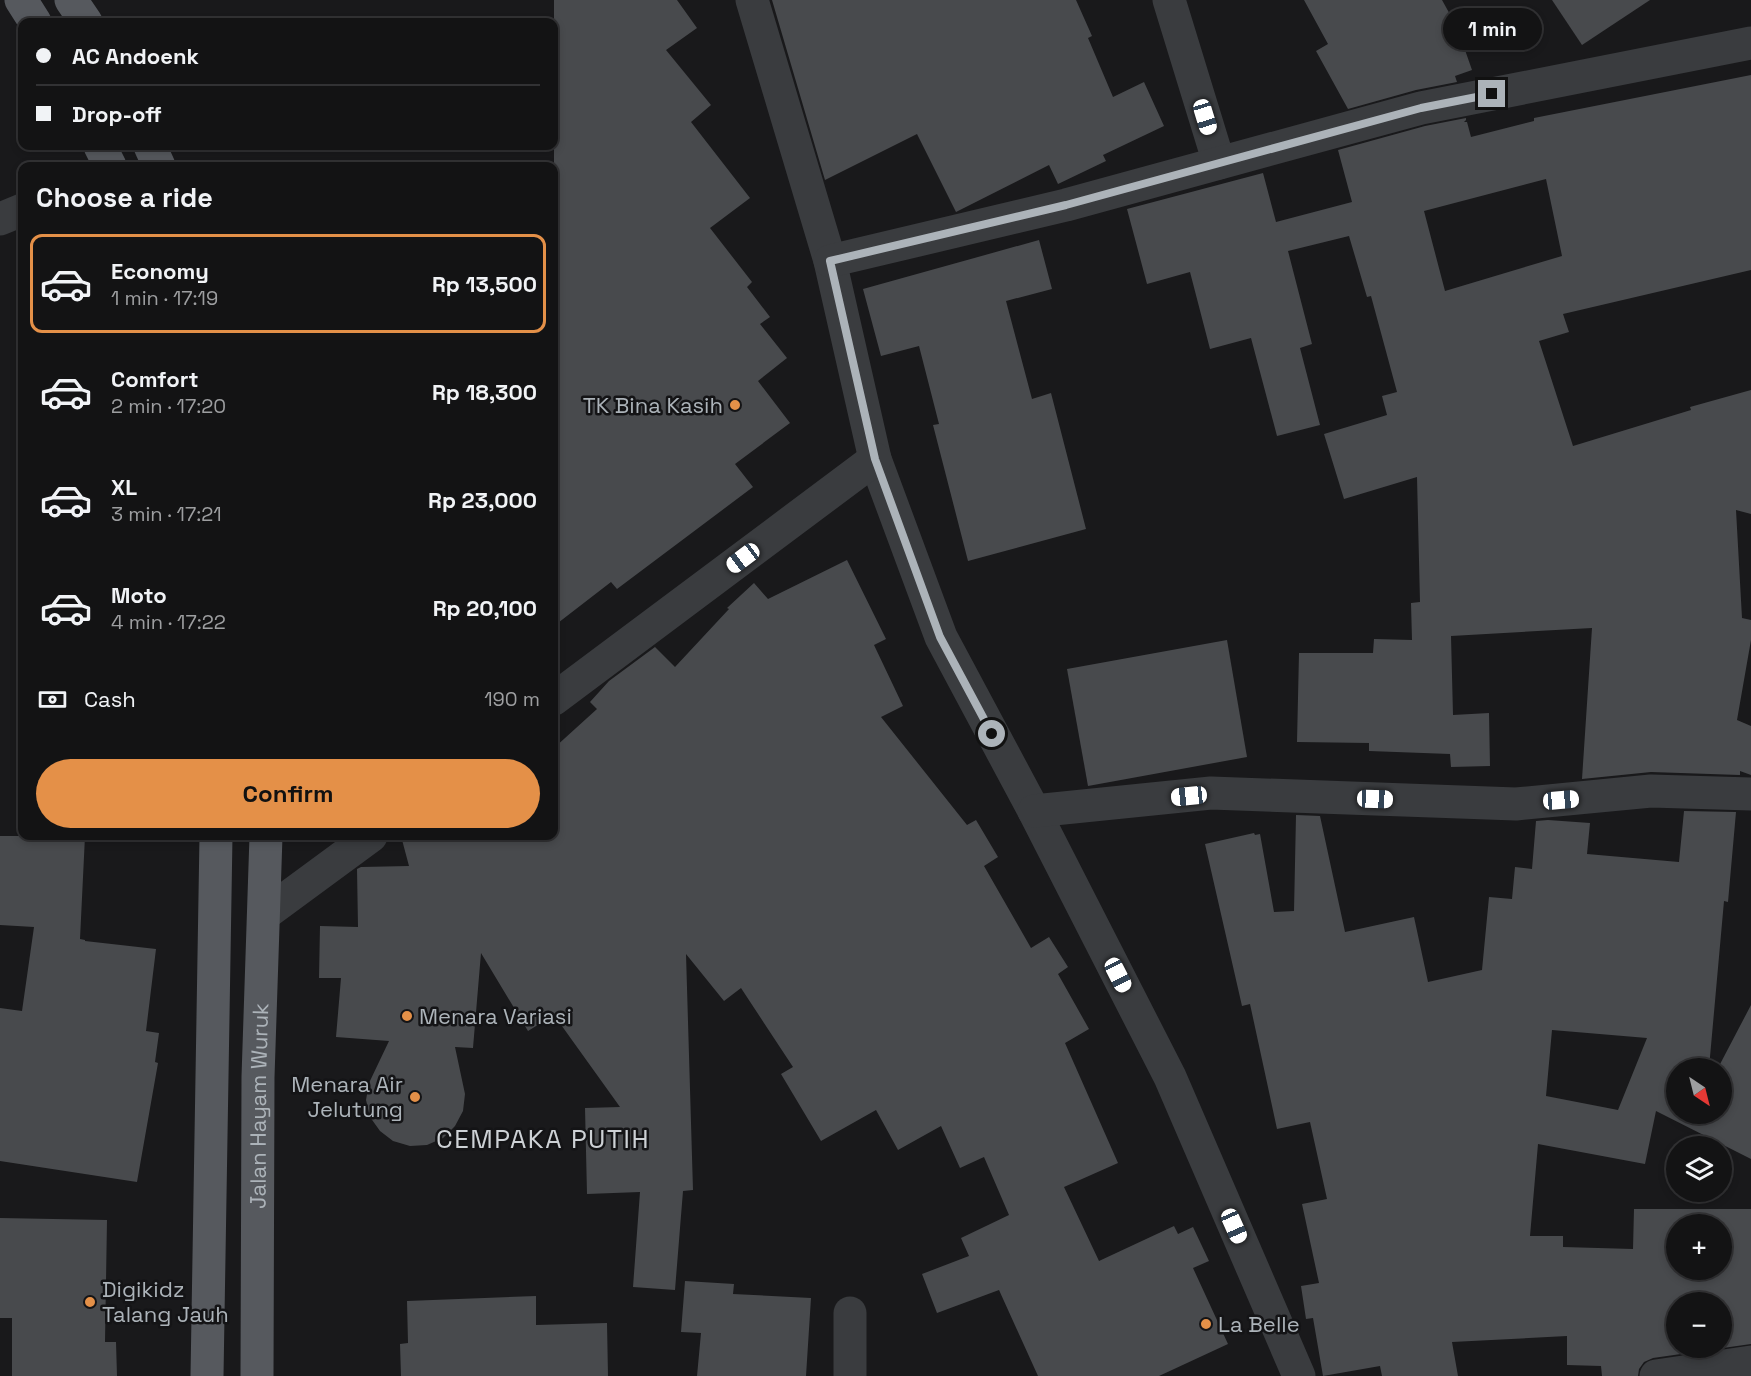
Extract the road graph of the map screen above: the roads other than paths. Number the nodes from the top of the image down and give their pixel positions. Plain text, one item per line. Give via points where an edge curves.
1 (21, 0) edge
2 (71, 0) edge
3 (752, 0) edge
4 (1169, 0) edge
5 (32, 18) edge
6 (83, 18) edge
7 (1751, 43) edge
8 (1219, 163) junction
9 (18, 212) edge
10 (0, 219) edge
11 (830, 261) junction
12 (875, 459) junction
13 (558, 696) edge
14 (1751, 794) edge
15 (1034, 811) junction
16 (216, 840) edge
17 (266, 840) edge
18 (366, 840) edge
19 (265, 914) junction
20 (850, 1313) dead end
21 (1751, 1362) edge
22 (207, 1376) edge
23 (256, 1376) edge
24 (850, 1376) edge
25 (1299, 1376) edge
26 (1656, 1376) edge

1 - 5 main road
2 - 6 main road
3 - 11 street
4 - 8 street
7 - 8 street via 1421,108
8 - 11 street via 1066,205
9 - 10 street
11 - 12 street
12 - 13 street
12 - 15 street via 940,637
14 - 15 street via 1651,791 1516,804 1211,793
15 - 25 street via 1170,1077
16 - 22 main road
17 - 19 main road, Jalan Hayam Wuruk
18 - 19 street
19 - 23 main road, Jalan Hayam Wuruk via 258,1077
20 - 24 street
21 - 26 street

